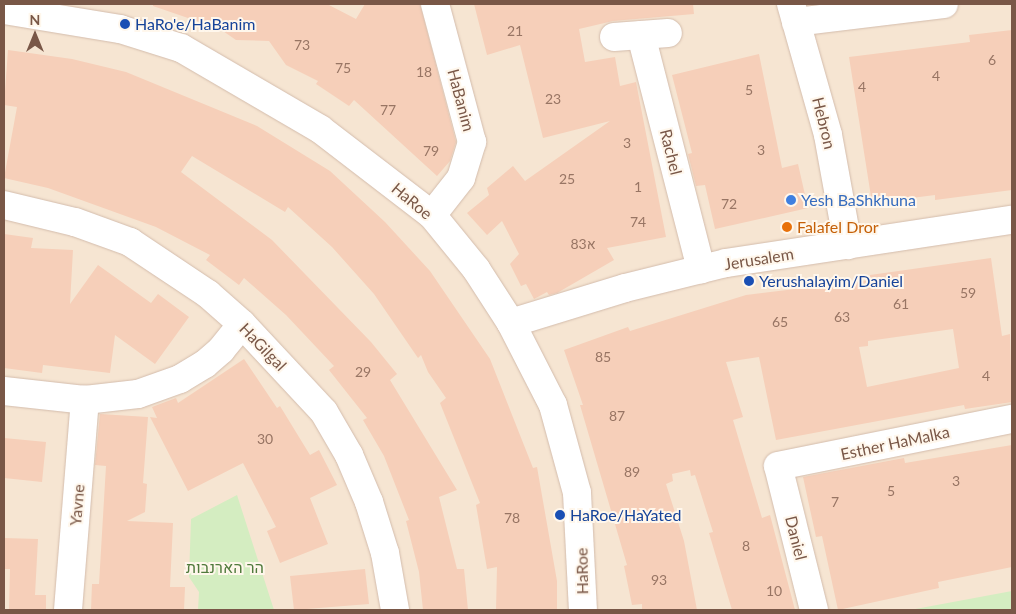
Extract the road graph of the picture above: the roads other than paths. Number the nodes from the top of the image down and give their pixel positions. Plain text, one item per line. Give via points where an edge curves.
1 (435, 4) edge
2 (944, 4) edge
3 (4, 10) edge
4 (794, 13) edge
5 (668, 33) dead end
6 (4, 205) edge
7 (432, 216) junction
8 (1012, 220) edge
9 (848, 245) junction
10 (701, 269) junction
11 (511, 323) junction
12 (242, 324) junction
13 (4, 390) edge
14 (85, 400) junction
15 (1012, 419) edge
16 (778, 466) joint
17 (68, 610) edge
18 (394, 610) edge
19 (583, 610) edge
20 (814, 610) edge

1 - 7 street, HaBanim via 472,142 461,178
2 - 4 street
3 - 7 street, HaRoe via 120,28 181,48 320,129
4 - 9 street, Hebron via 828,135
5 - 10 street, Rachel via 628,36
6 - 12 street, HaGilgal via 75,222 130,242 208,294
7 - 11 street, HaRoe via 476,269
8 - 9 street, Jerusalem
9 - 10 street, Jerusalem
10 - 11 street, Jerusalem via 625,288
11 - 19 street, HaRoe via 552,405 569,459 577,493
12 - 14 street via 221,350 180,379 138,394
12 - 18 street, HaGilgal via 324,412 349,455 369,502 385,553
13 - 14 street
14 - 17 street, Yavne
15 - 16 street, Esther HaMalka
16 - 20 street, Daniel

